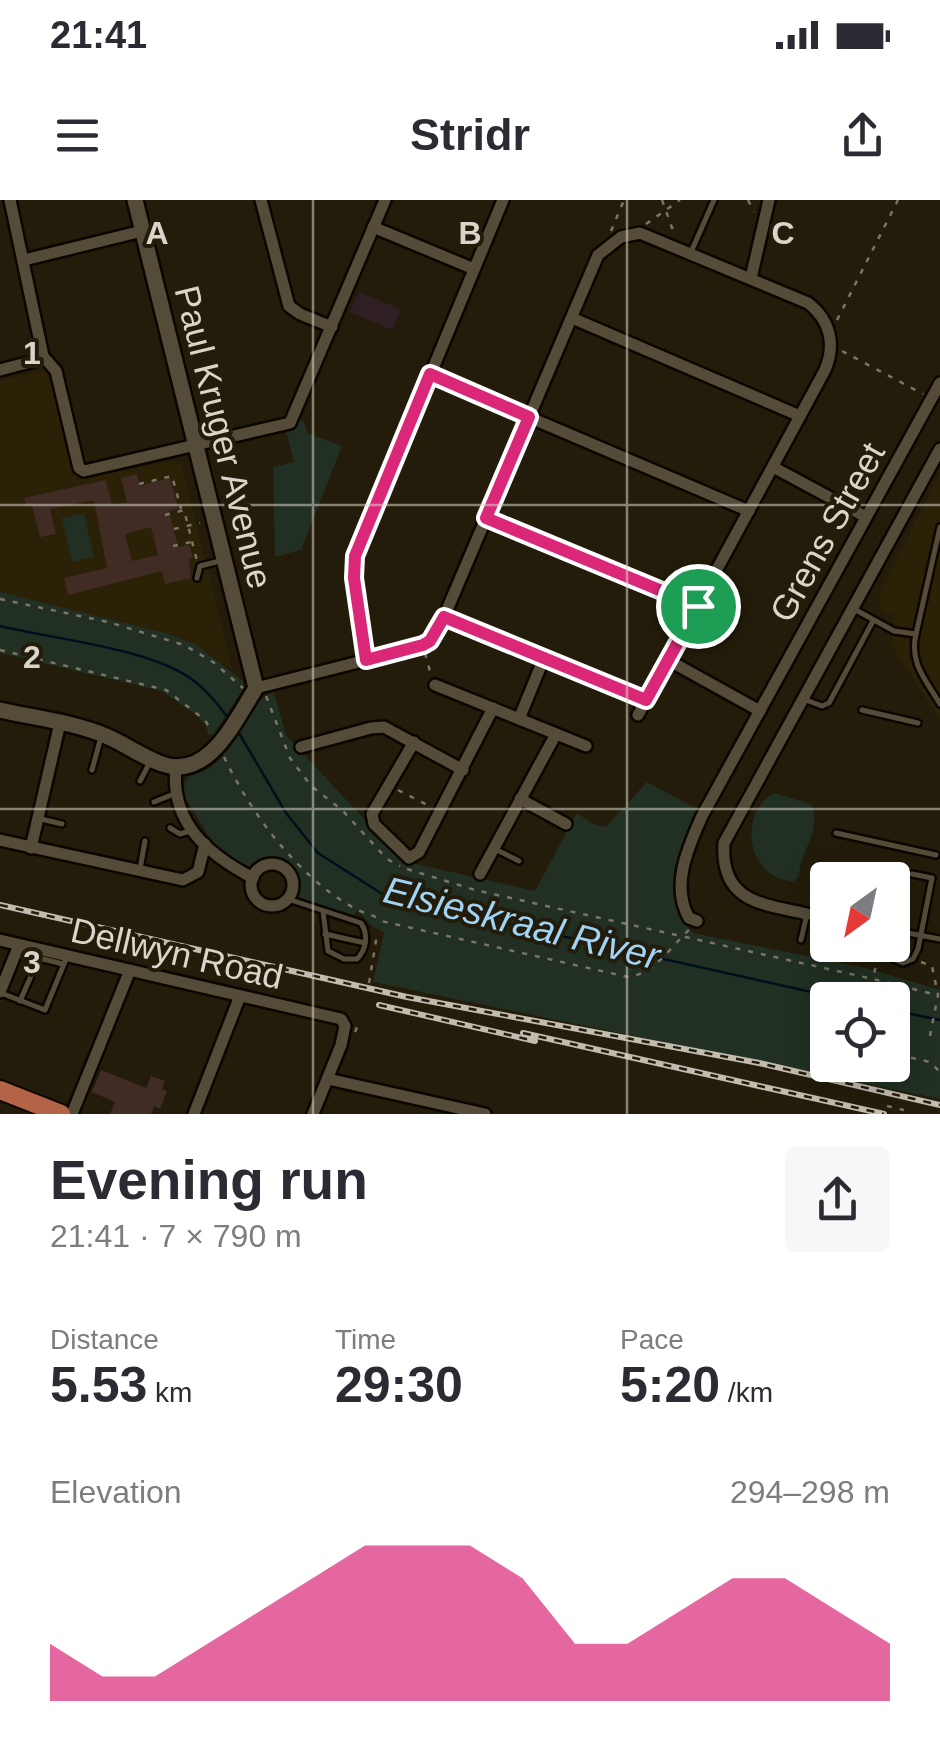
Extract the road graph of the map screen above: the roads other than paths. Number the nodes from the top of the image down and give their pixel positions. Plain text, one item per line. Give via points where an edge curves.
1 (10, 200) edge
2 (135, 200) edge
3 (261, 200) edge
4 (385, 200) edge
5 (503, 200) edge
6 (714, 200) edge
7 (769, 200) edge
8 (374, 227) junction
9 (142, 231) junction
10 (691, 252) junction
11 (24, 260) junction
12 (474, 269) junction
13 (751, 278) junction
14 (572, 318) junction
15 (332, 327) junction
16 (43, 356) junction
17 (0, 370) edge
18 (430, 374) junction
19 (940, 382) edge
20 (800, 416) junction
21 (529, 417) junction
22 (195, 446) junction
23 (940, 449) edge
24 (773, 467) junction
25 (749, 511) junction
26 (866, 517) junction
27 (486, 518) junction
28 (940, 527) edge
29 (223, 560) junction
30 (197, 578) dead end
31 (698, 606) junction
32 (854, 608) junction
33 (444, 617) junction
34 (873, 621) junction
35 (916, 634) junction
36 (544, 658) junction
37 (366, 660) junction
38 (668, 660) junction
39 (435, 685) road end
40 (253, 694) junction
41 (803, 699) junction
42 (646, 700) junction
43 (940, 704) edge
44 (492, 708) junction
45 (0, 710) edge
46 (862, 710) dead end
47 (760, 711) junction
48 (638, 715) dead end
49 (520, 719) junction
50 (918, 723) dead end
51 (60, 724) junction
52 (102, 734) junction
53 (556, 734) junction
54 (414, 742) junction
55 (586, 746) dead end
56 (301, 747) dead end
57 (152, 759) junction
58 (176, 767) junction
59 (92, 770) dead end
60 (464, 770) junction
61 (140, 781) dead end
62 (174, 794) junction
63 (520, 799) junction
64 (154, 802) dead end
65 (38, 818) junction
66 (62, 824) dead end
67 (566, 824) dead end
68 (170, 828) dead end
69 (192, 830) junction
70 (836, 833) dead end
71 (0, 840) edge
72 (145, 840) dead end
73 (206, 844) junction
74 (30, 848) junction
75 (494, 848) junction
76 (936, 854) dead end
77 (519, 861) dead end
78 (139, 872) junction
79 (480, 874) dead end
80 (912, 874) dead end
81 (253, 878) junction
82 (288, 899) junction
83 (323, 911) junction
84 (807, 914) junction
85 (810, 915) edge
86 (698, 921) road end
87 (325, 934) junction
88 (910, 934) edge
89 (920, 936) junction
90 (940, 939) edge
91 (0, 940) edge
92 (800, 940) dead end
93 (365, 943) junction
94 (18, 945) junction
95 (910, 959) edge
96 (66, 960) junction
97 (130, 970) junction
98 (1, 988) edge
99 (240, 996) junction
100 (20, 1000) junction
101 (328, 1080) junction
102 (0, 1090) edge
103 (0, 1103) edge
104 (433, 1109) edge
105 (27, 1114) edge
106 (61, 1114) edge
107 (72, 1114) edge
108 (194, 1114) edge
109 (313, 1114) edge
110 (485, 1114) edge

1 - 11 street
2 - 9 street, Paul Kruger Avenue
3 - 15 street via 289,306
4 - 8 street
5 - 12 street
6 - 10 lane
7 - 13 street
8 - 12 street
8 - 15 street
9 - 11 street
9 - 22 street, Paul Kruger Avenue
10 - 13 street
10 - 14 street via 646,234 620,238 598,255
11 - 16 street
12 - 18 street
13 - 20 street via 808,303 831,342 826,370
14 - 20 street
14 - 21 street
15 - 22 street via 295,416 284,427
16 - 17 street
16 - 22 street via 56,371 84,471
18 - 21 street
18 - 37 street via 355,556
19 - 26 street, Grens Street
20 - 24 street
21 - 25 street
21 - 27 street
22 - 29 street, Paul Kruger Avenue
23 - 32 street
24 - 25 street
24 - 26 street
25 - 31 street
26 - 47 street, Grens Street
27 - 31 street
27 - 33 street
28 - 35 lane
29 - 30 lane via 200,566
29 - 40 street, Paul Kruger Avenue
31 - 38 street
32 - 34 lane
32 - 41 street
33 - 36 street
33 - 37 street via 423,645
34 - 35 lane
34 - 41 lane via 829,703
35 - 43 lane via 913,657
36 - 42 street
36 - 49 street
37 - 40 street
38 - 42 street
38 - 47 street
39 - 44 street
40 - 58 street via 218,745 201,761
41 - 84 street via 729,832 724,854 727,874 746,898
42 - 48 street
44 - 49 street
44 - 60 street
45 - 51 street
46 - 50 lane
47 - 86 street, Grens Street via 687,851 683,900 687,916
49 - 53 street
51 - 52 street
51 - 65 street
52 - 57 street
52 - 59 lane
53 - 55 street
53 - 63 street
54 - 56 street via 378,727
54 - 60 street
54 - 60 street via 372,818 403,855 417,855
57 - 58 street
57 - 61 lane
58 - 62 street
62 - 64 lane
62 - 69 street
63 - 67 street
63 - 75 street
65 - 66 lane
65 - 74 street
68 - 69 lane via 180,834
69 - 73 street
70 - 76 lane
71 - 74 street
72 - 78 lane
73 - 78 street via 187,880
73 - 81 street
74 - 78 street
75 - 77 lane
75 - 79 street
80 - 89 lane via 932,878
81 - 82 street via 254,895 263,904
81 - 82 street via 272,864 287,870 294,884
82 - 83 lane
83 - 87 lane
83 - 93 lane via 361,924
84 - 85 lane
84 - 92 lane
87 - 93 lane
87 - 93 lane via 328,951 344,959 356,959
88 - 89 lane
89 - 90 lane
89 - 95 lane
91 - 94 street, Dellwyn Road
94 - 96 street, Dellwyn Road
94 - 98 street
96 - 97 street, Dellwyn Road
96 - 100 lane via 40,958
96 - 100 lane via 46,1010
97 - 99 street, Dellwyn Road
97 - 107 street
98 - 100 lane
99 - 101 street, Dellwyn Road via 341,1019 344,1034
99 - 108 street
101 - 104 street
101 - 109 street
102 - 106 main road
103 - 105 main road
104 - 110 street

